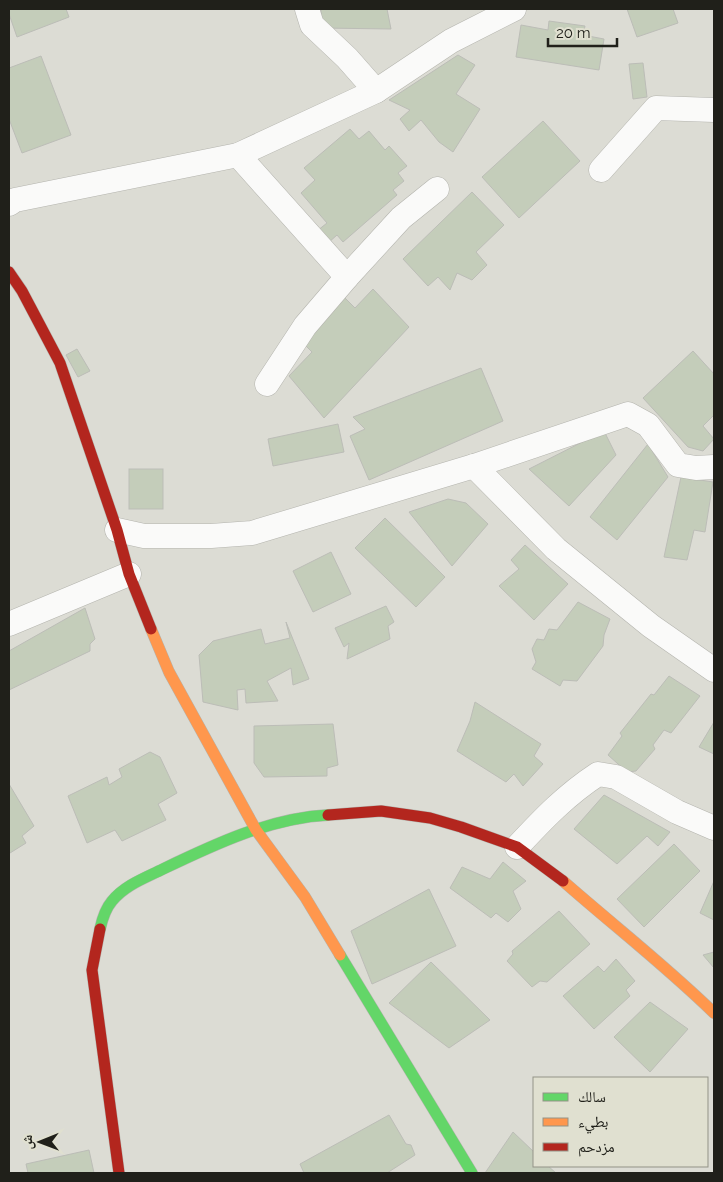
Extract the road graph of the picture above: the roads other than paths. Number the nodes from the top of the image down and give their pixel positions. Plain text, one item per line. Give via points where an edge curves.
1 (307, 9) edge
2 (514, 9) edge
3 (376, 91) junction
4 (714, 110) edge
5 (238, 155) junction
6 (601, 170) dead end
7 (437, 189) dead end
8 (9, 204) edge
9 (9, 272) edge
10 (347, 277) junction
11 (267, 384) dead end
12 (474, 466) junction
13 (714, 467) edge
14 (118, 530) junction
15 (129, 574) junction
16 (9, 624) edge
17 (714, 670) edge
18 (714, 828) edge
19 (256, 830) junction
20 (517, 847) junction
21 (714, 1012) edge
22 (119, 1173) edge
23 (472, 1173) edge

1 - 3 street via 312,25
2 - 3 street via 451,41
3 - 5 street
4 - 6 street via 656,108
5 - 8 street via 15,200
5 - 10 street
7 - 10 street via 401,218
9 - 14 street via 60,363
10 - 11 street via 305,326
12 - 13 street via 628,414 648,425 678,465
12 - 14 street via 252,533 144,536
12 - 17 street via 556,548 651,626
14 - 15 street
15 - 16 street
15 - 19 street via 169,672
18 - 20 street via 677,812 616,777 598,774 554,808
19 - 20 street via 306,816 381,810 430,818
19 - 22 street via 213,845 129,886 111,902 100,928 92,970
19 - 23 street via 305,898
20 - 21 street via 553,872

